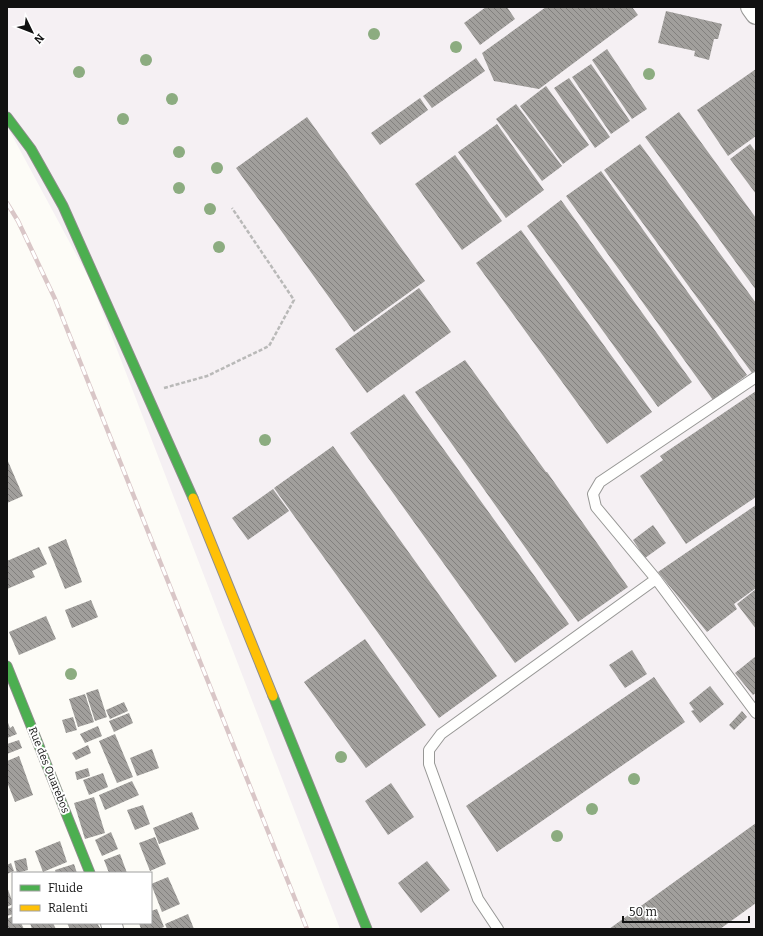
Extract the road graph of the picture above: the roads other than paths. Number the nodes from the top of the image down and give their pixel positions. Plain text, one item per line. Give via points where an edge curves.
1 (7, 116) edge
2 (756, 377) edge
3 (656, 579) junction
4 (7, 666) edge
5 (756, 713) edge
6 (90, 872) edge
7 (367, 929) edge
8 (498, 929) edge

1 - 7 street via 31,149 63,206 182,472
2 - 3 lane via 600,482 594,494 596,507
3 - 5 lane
3 - 8 lane via 441,734 429,750 429,764 478,899
4 - 6 street, Rue des Ouarebos

